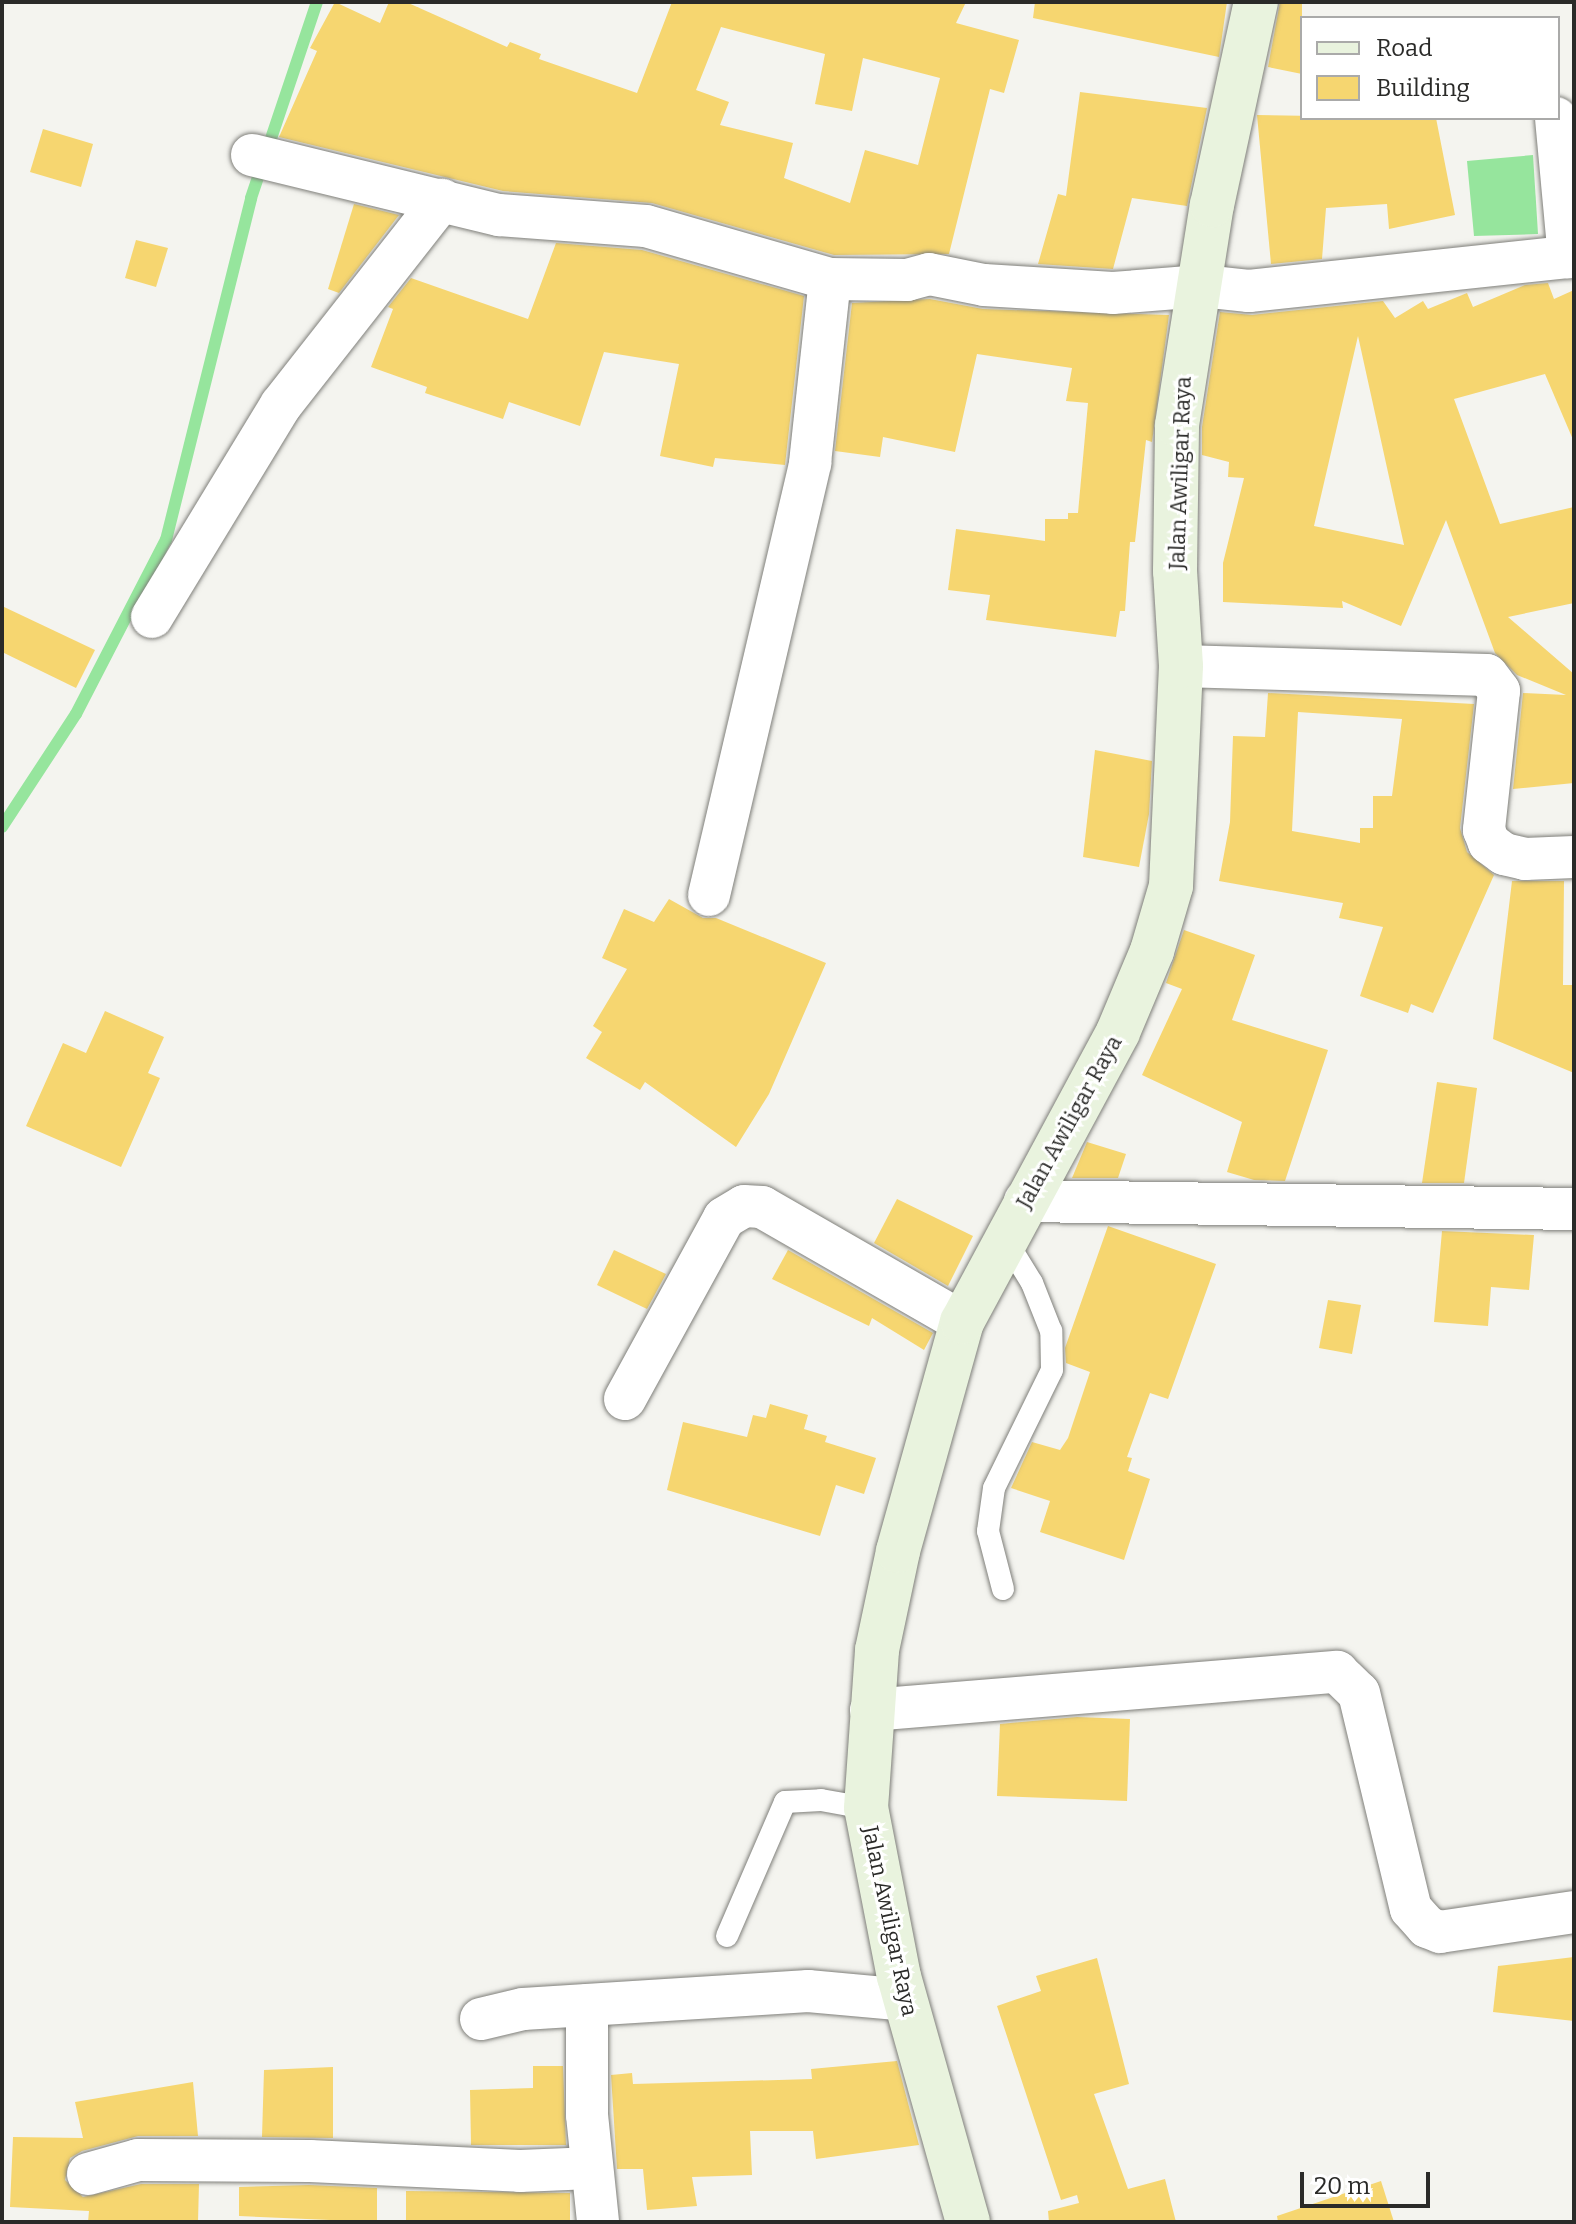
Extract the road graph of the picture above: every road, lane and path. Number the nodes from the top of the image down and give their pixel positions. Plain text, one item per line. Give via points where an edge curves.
1 (1256, 2) edge
2 (1556, 120) edge
3 (252, 155) dead end
4 (442, 200) junction
5 (1572, 256) edge
6 (830, 279) junction
7 (1202, 286) junction
8 (152, 617) dead end
9 (1181, 666) junction
10 (1574, 857) edge
11 (709, 895) dead end
12 (1025, 1201) junction
13 (1574, 1209) edge
14 (1005, 1239) junction
15 (962, 1322) junction
16 (625, 1399) dead end
17 (1003, 1589) dead end
18 (871, 1710) junction
19 (866, 1808) junction
20 (1574, 1912) edge
21 (727, 1936) dead end
22 (906, 2000) junction
23 (587, 2005) junction
24 (481, 2019) dead end
25 (591, 2168) junction
26 (88, 2174) dead end
27 (598, 2222) edge
28 (968, 2222) edge

1 - 7 street, Jalan Awiligar Raya via 1212,205
2 - 5 street
3 - 4 street
4 - 6 street via 499,215 646,226
4 - 8 street via 281,405
5 - 7 street via 1249,291
6 - 7 street via 907,280 929,274 984,285 1113,293
6 - 11 street via 810,463
7 - 9 street, Jalan Awiligar Raya via 1177,425 1175,571
9 - 10 street via 1487,675 1499,691 1484,830 1489,843 1525,859
9 - 12 street, Jalan Awiligar Raya via 1171,886 1152,951 1118,1032
12 - 13 street
12 - 14 street, Jalan Awiligar Raya
14 - 15 street, Jalan Awiligar Raya
14 - 17 lane via 1032,1283 1051,1331 1052,1370 994,1488 988,1531
15 - 16 street via 762,1207 744,1206 724,1218
15 - 18 street, Jalan Awiligar Raya via 898,1551
18 - 19 street, Jalan Awiligar Raya
18 - 20 street via 1337,1672 1359,1693 1411,1909 1427,1927 1440,1932
19 - 21 lane via 821,1800 785,1802
19 - 22 street, Jalan Awiligar Raya
22 - 23 street via 808,1991
22 - 28 street, Jalan Awiligar Raya
23 - 24 street via 523,2009
23 - 25 street
25 - 26 street via 520,2171 138,2160
25 - 27 street

